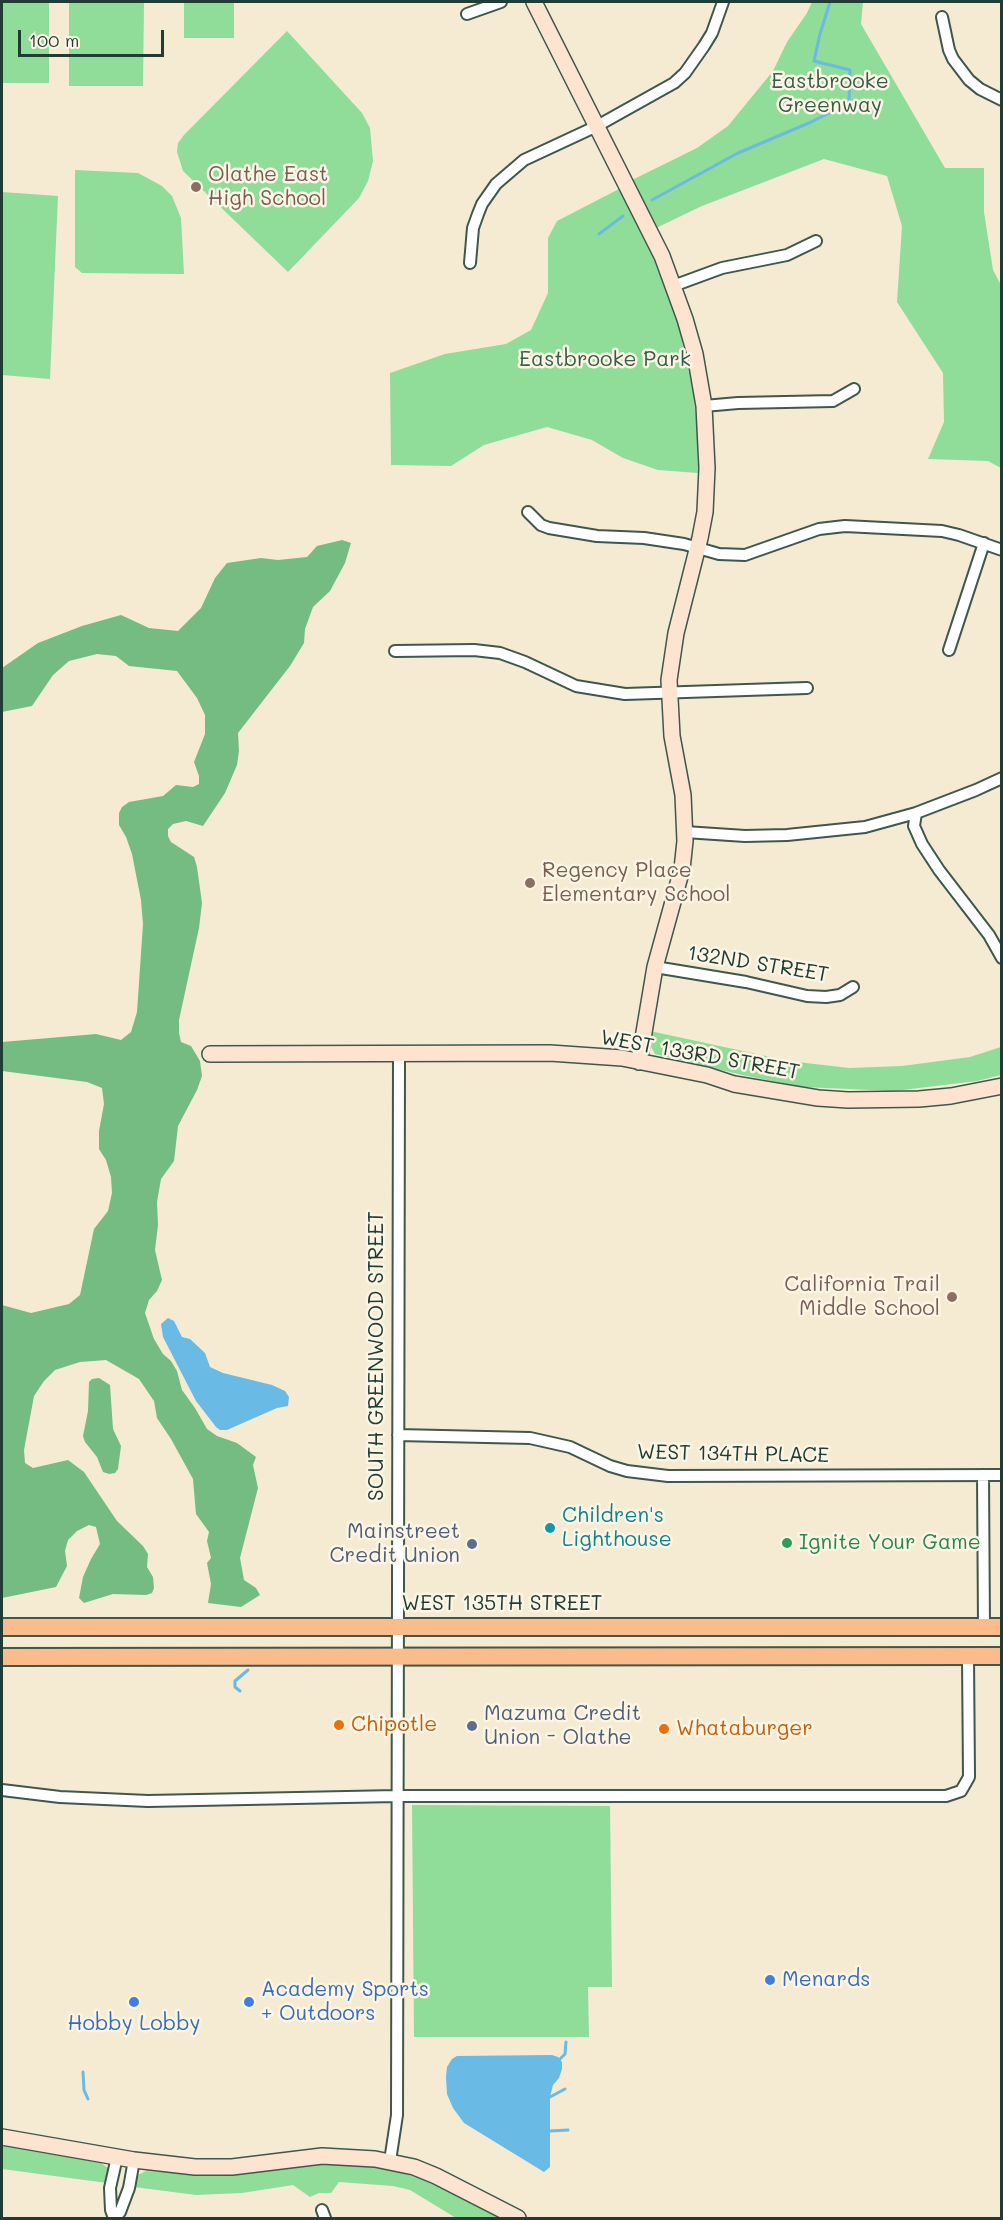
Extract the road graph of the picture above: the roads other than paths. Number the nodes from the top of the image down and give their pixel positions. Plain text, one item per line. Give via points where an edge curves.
1 (501, 2) edge
2 (534, 2) edge
3 (723, 2) edge
4 (467, 14) dead end
5 (942, 17) dead end
6 (1002, 100) edge
7 (597, 126) junction
8 (816, 241) dead end
9 (470, 263) dead end
10 (673, 286) junction
11 (854, 389) dead end
12 (704, 406) junction
13 (528, 512) dead end
14 (984, 543) junction
15 (698, 548) junction
16 (1002, 550) edge
17 (949, 650) dead end
18 (395, 651) dead end
19 (807, 687) dead end
20 (669, 692) junction
21 (1002, 778) edge
22 (916, 813) junction
23 (685, 832) junction
24 (1002, 958) edge
25 (655, 967) junction
26 (853, 987) dead end
27 (210, 1054) dead end
28 (399, 1055) junction
29 (639, 1062) junction
30 (1002, 1086) edge
31 (398, 1435) junction
32 (983, 1475) junction
33 (1002, 1475) edge
34 (398, 1626) junction
35 (2, 1627) edge
36 (984, 1627) junction
37 (1002, 1627) edge
38 (1002, 1656) edge
39 (2, 1657) edge
40 (398, 1657) junction
41 (968, 1657) junction
42 (2, 1790) edge
43 (396, 1796) junction
44 (2, 2137) edge
45 (117, 2157) junction
46 (134, 2160) junction
47 (390, 2161) junction
48 (115, 2218) edge
49 (518, 2218) edge

1 - 4 street
2 - 7 street
3 - 7 street via 712,33 685,73
5 - 6 street via 952,59 969,80
7 - 9 street via 524,160 496,184 482,204 473,228
7 - 10 street via 650,230
8 - 10 street via 788,255 722,268
10 - 12 street via 695,354
11 - 12 street via 833,401
12 - 15 street via 706,489
13 - 15 street via 549,528
14 - 15 street via 926,529 846,526 819,529 745,555
14 - 16 street
14 - 17 street
15 - 20 street via 671,656
18 - 20 street via 500,653 576,686 626,694
19 - 20 street
20 - 23 street
21 - 22 street
22 - 23 street via 865,827 812,834 745,836
22 - 24 street via 914,826 922,844 990,935
23 - 25 street via 682,869
25 - 26 street, 132ND STREET via 807,996 840,995
25 - 29 street
27 - 28 street, WEST 133RD STREET
28 - 29 street, WEST 133RD STREET via 550,1053
28 - 31 street, SOUTH GREENWOOD STREET
29 - 30 street, WEST 133RD STREET via 818,1098 919,1099
31 - 32 street, WEST 134TH PLACE via 530,1438 570,1447 610,1466 668,1476
31 - 34 street, SOUTH GREENWOOD STREET
32 - 33 street, WEST 134TH PLACE
32 - 36 street
34 - 35 main road, WEST 135TH STREET
34 - 36 main road, WEST 135TH STREET
34 - 40 street, SOUTH GREENWOOD STREET
36 - 37 main road, WEST 135TH STREET
38 - 41 main road
39 - 40 main road
40 - 41 main road
40 - 43 street, SOUTH GREENWOOD STREET
41 - 43 street via 969,1777 961,1791 946,1796
42 - 43 street via 107,1800
43 - 47 street, SOUTH GREENWOOD STREET via 397,2115
44 - 45 street
45 - 46 street
45 - 48 street via 110,2187
46 - 47 street via 214,2168 322,2156
46 - 48 street via 129,2188
47 - 49 street via 436,2176

